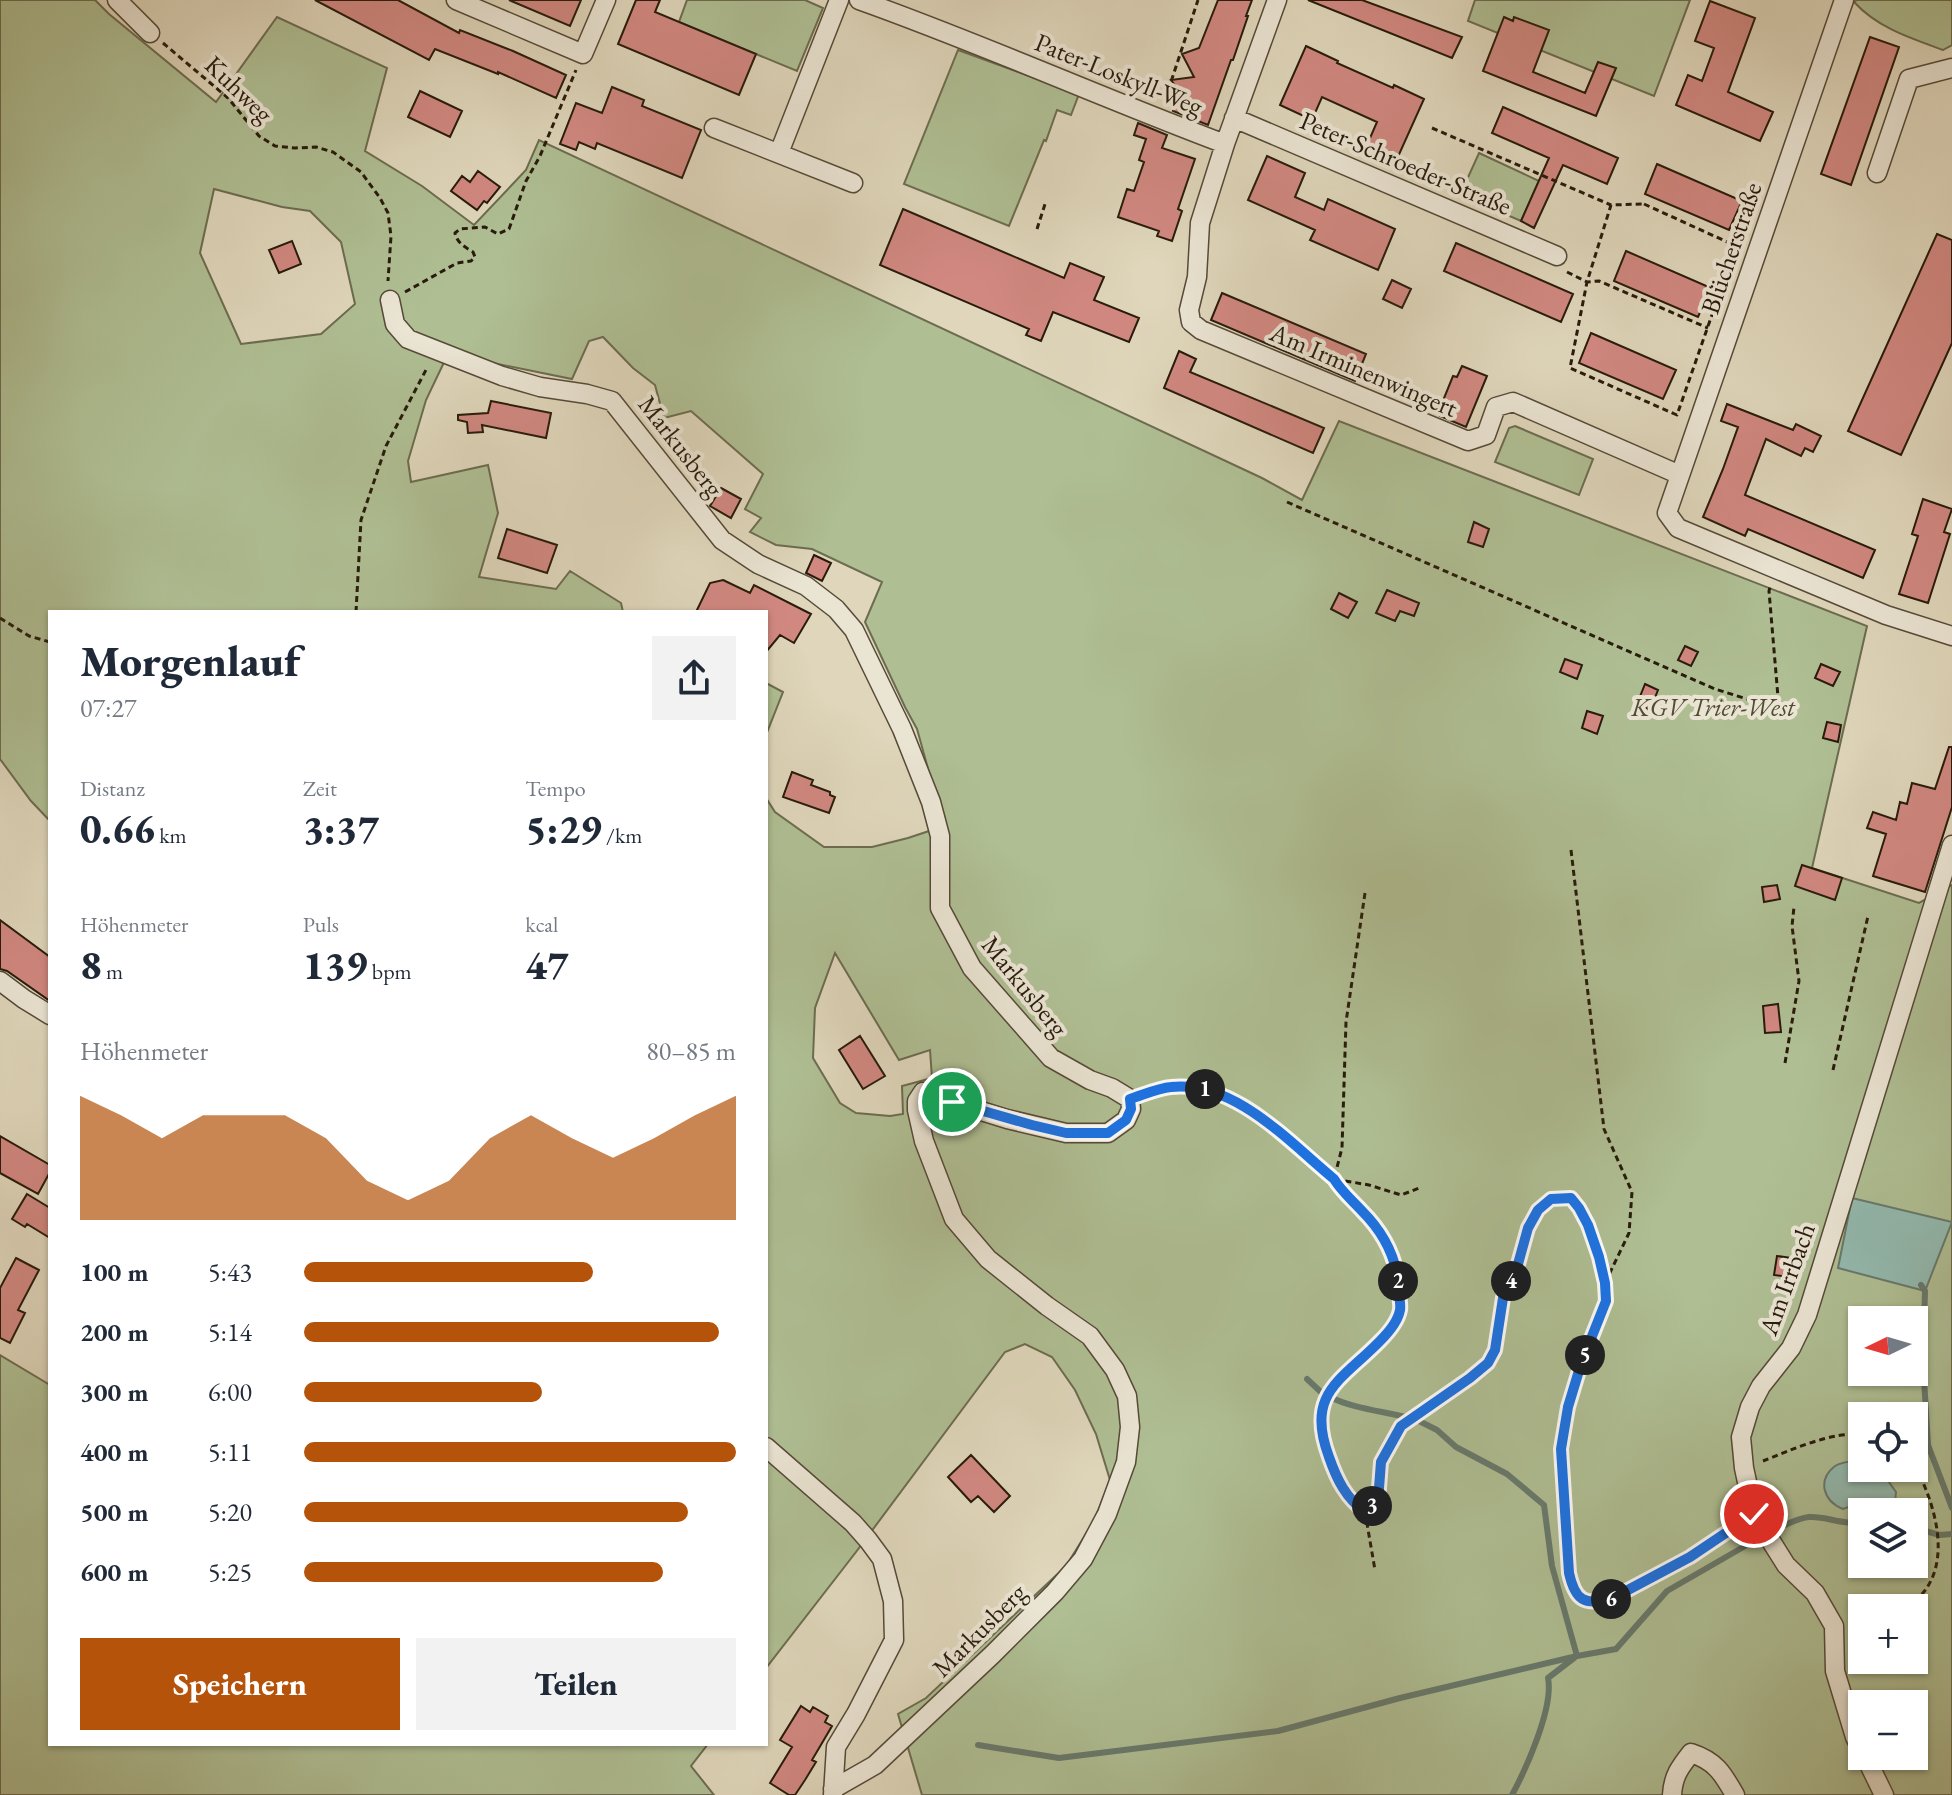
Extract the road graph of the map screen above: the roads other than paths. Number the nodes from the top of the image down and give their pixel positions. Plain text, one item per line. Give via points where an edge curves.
1 (117, 0) edge
2 (456, 0) edge
3 (606, 0) edge
4 (839, 0) edge
5 (859, 0) edge
6 (1277, 0) edge
7 (1844, 0) edge
8 (910, 8) edge
9 (150, 33) road end
10 (1952, 68) edge
11 (1234, 118) junction
12 (714, 128) dead end
13 (1225, 144) junction
14 (779, 153) junction
15 (1877, 173) dead end
16 (853, 183) dead end
17 (1557, 256) road end
18 (390, 300) road end
19 (1680, 475) junction
20 (1952, 636) edge
21 (1952, 845) edge
22 (0, 981) edge
23 (48, 1014) edge
24 (768, 1449) edge
25 (1848, 1714) edge
26 (1872, 1770) edge
27 (833, 1792) edge
28 (1672, 1795) edge
29 (1735, 1795) edge
30 (1884, 1795) edge

1 - 9 street
2 - 3 street via 583,54
4 - 14 street
5 - 8 street, Pater-Loskyll-Weg
6 - 11 street
7 - 19 street, Blücherstraße
8 - 13 street, Pater-Loskyll-Weg
10 - 15 street via 1909,79
11 - 13 street
11 - 17 street, Peter-Schroeder-Straße
12 - 14 street
13 - 19 street, Am Irminenwingert via 1200,223 1189,310 1191,322 1201,330 1468,441 1486,435 1496,407 1513,402
14 - 16 street
18 - 27 street, Markusberg via 395,324 408,339 502,376 612,401 722,540 806,586 836,609 861,644 931,802 940,836 940,908 972,968 1051,1058 1130,1099 1126,1120 1108,1133 1066,1133 935,1094 923,1092 917,1101 924,1141 954,1219 988,1259 1090,1336 1115,1370 1127,1396 1126,1462 1083,1559 1055,1592 875,1765
19 - 20 street, Blücherstraße via 1667,513 1678,528 1886,615
21 - 25 street, Am Irrbach via 1807,1315 1791,1348 1761,1386 1741,1437 1754,1514 1834,1626 1835,1671
22 - 23 street
24 - 27 street, Markusberg via 868,1540 882,1559 893,1601 894,1640 836,1747
26 - 30 street
28 - 29 street via 1677,1770 1691,1753 1707,1758

